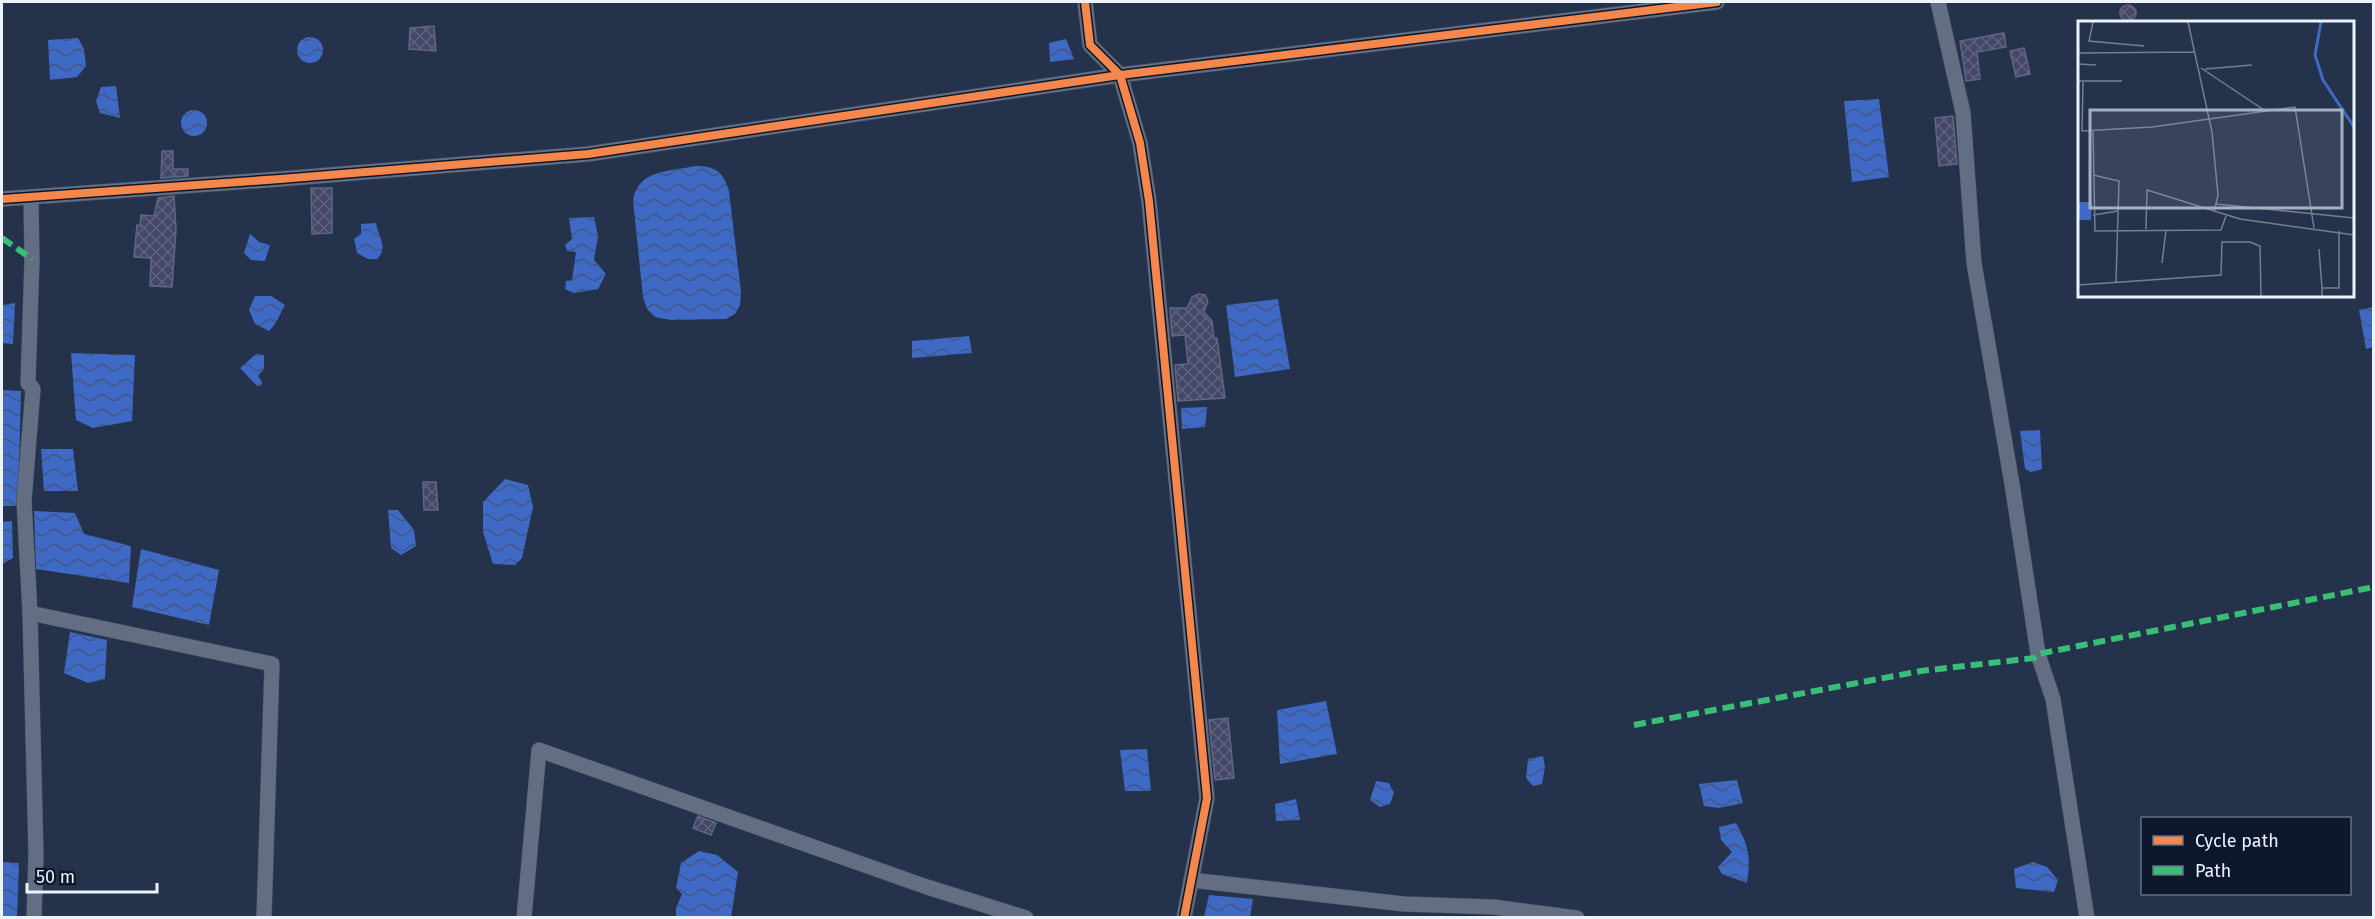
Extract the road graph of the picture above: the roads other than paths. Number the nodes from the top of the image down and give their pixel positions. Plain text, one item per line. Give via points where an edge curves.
1 (1085, 2) edge
2 (1641, 2) edge
3 (1717, 2) edge
4 (1938, 2) edge
5 (1654, 10) junction
6 (1120, 75) junction
7 (31, 198) junction
8 (2, 199) edge
9 (30, 613) junction
10 (1191, 880) junction
11 (1404, 911) edge
12 (1493, 912) edge
13 (34, 918) edge
14 (264, 918) edge
15 (524, 918) edge
16 (1026, 918) edge
17 (1184, 918) edge
18 (1577, 918) edge
19 (2087, 918) edge

1 - 6 street via 1090,45
2 - 5 street
3 - 5 street
4 - 19 street via 1963,113 1974,263 2038,654 2053,699
5 - 6 street
6 - 7 street via 588,154
6 - 10 street via 1140,143 1149,201 1207,798
7 - 8 street
7 - 9 street via 28,383 33,389 24,501
9 - 13 street
9 - 14 street via 272,664
10 - 11 street
10 - 17 street
11 - 12 street
12 - 18 street
15 - 16 street via 539,750

